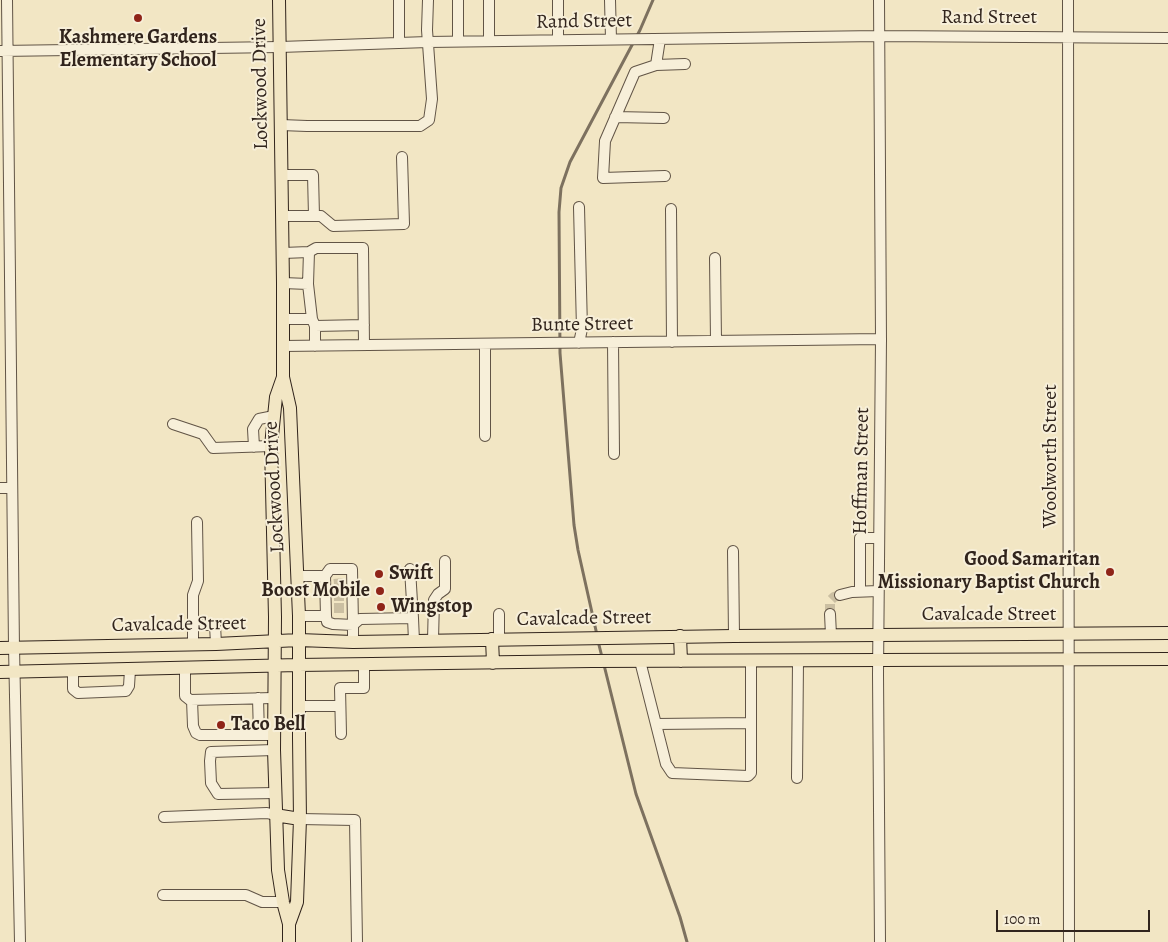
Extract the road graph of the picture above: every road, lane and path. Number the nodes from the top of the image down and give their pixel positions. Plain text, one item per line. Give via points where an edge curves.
1 (7, 0) edge
2 (279, 0) edge
3 (399, 0) edge
4 (428, 0) edge
5 (458, 0) edge
6 (489, 0) edge
7 (558, 0) edge
8 (610, 0) edge
9 (879, 0) edge
10 (1068, 0) edge
11 (879, 36) junction
12 (1068, 36) junction
13 (1168, 38) edge
14 (616, 39) junction
15 (660, 39) junction
16 (558, 40) junction
17 (458, 41) junction
18 (489, 41) junction
19 (428, 42) junction
20 (399, 43) junction
21 (280, 47) junction
22 (4, 51) edge
23 (685, 64) dead end
24 (656, 65) junction
25 (4, 113) edge
26 (615, 117) junction
27 (664, 118) dead end
28 (281, 125) junction
29 (402, 157) dead end
30 (281, 175) junction
31 (665, 176) dead end
32 (580, 207) dead end
33 (671, 209) dead end
34 (282, 216) junction
35 (314, 216) junction
36 (5, 235) edge
37 (309, 252) junction
38 (283, 253) junction
39 (715, 258) dead end
40 (283, 283) junction
41 (308, 284) junction
42 (283, 319) junction
43 (314, 323) junction
44 (364, 325) junction
45 (881, 339) junction
46 (716, 341) junction
47 (613, 342) junction
48 (672, 342) junction
49 (574, 343) junction
50 (485, 344) junction
51 (364, 345) junction
52 (283, 346) junction
53 (315, 346) junction
54 (282, 378) junction
55 (0, 397) edge
56 (11, 397) junction
57 (274, 416) junction
58 (173, 424) dead end
59 (0, 425) edge
60 (12, 425) junction
61 (485, 436) dead end
62 (271, 446) junction
63 (254, 447) junction
64 (614, 454) dead end
65 (293, 477) junction
66 (272, 478) junction
67 (0, 488) edge
68 (12, 488) junction
69 (197, 522) dead end
70 (879, 538) junction
71 (734, 551) dead end
72 (445, 561) dead end
73 (410, 569) dead end
74 (298, 576) junction
75 (336, 582) junction
76 (878, 591) junction
77 (860, 592) junction
78 (840, 595) dead end
79 (339, 596) junction
80 (337, 610) junction
81 (499, 614) dead end
82 (830, 614) tunnel mouth
83 (299, 616) junction
84 (413, 618) junction
85 (193, 625) junction
86 (353, 625) junction
87 (1068, 633) junction
88 (1168, 633) edge
89 (878, 634) junction
90 (831, 635) junction
91 (680, 636) junction
92 (734, 636) junction
93 (495, 639) junction
94 (299, 640) junction
95 (433, 640) junction
96 (275, 641) junction
97 (414, 641) junction
98 (352, 642) junction
99 (193, 644) junction
100 (216, 644) junction
101 (0, 648) edge
102 (14, 648) junction
103 (1168, 659) edge
104 (1068, 660) junction
105 (640, 661) junction
106 (681, 661) junction
107 (751, 661) junction
108 (798, 661) junction
109 (878, 661) junction
110 (493, 663) junction
111 (298, 665) junction
112 (364, 665) junction
113 (274, 666) junction
114 (185, 669) junction
115 (130, 670) junction
116 (73, 671) junction
117 (0, 672) edge
118 (15, 672) junction
119 (258, 698) junction
120 (273, 698) junction
121 (192, 700) junction
122 (298, 706) junction
123 (340, 706) junction
124 (751, 723) junction
125 (656, 724) junction
126 (341, 734) dead end
127 (258, 735) junction
128 (275, 735) junction
129 (274, 750) junction
130 (797, 778) dead end
131 (275, 794) junction
132 (275, 815) junction
133 (164, 817) dead end
134 (300, 819) junction
135 (163, 895) dead end
136 (283, 902) junction
137 (289, 924) junction
138 (20, 942) edge
139 (289, 942) edge
140 (357, 942) edge
141 (880, 942) edge
142 (1069, 942) edge

1 - 22 street
2 - 21 main road, Lockwood Drive
3 - 20 street
4 - 19 street
5 - 17 street
6 - 18 street
7 - 16 street
8 - 14 street
9 - 11 street, Hoffman Street
10 - 12 street, Woolworth Street
11 - 12 street, Rand Street
11 - 15 street, Rand Street
11 - 45 street, Hoffman Street
12 - 13 street, Rand Street
12 - 87 street, Woolworth Street
14 - 15 street, Rand Street
14 - 16 street, Rand Street
15 - 24 street
16 - 18 street, Rand Street
17 - 18 street, Rand Street
17 - 19 street, Rand Street
19 - 20 street, Rand Street
19 - 28 street via 432,99 429,120 420,126
20 - 21 street, Rand Street
21 - 22 street, Rand Street
21 - 28 main road, Lockwood Drive
22 - 25 street
23 - 24 street
24 - 26 street via 635,72
25 - 36 street
26 - 27 street
26 - 31 street via 605,141 603,178
28 - 30 main road, Lockwood Drive
29 - 35 street via 404,224 333,226 321,216
30 - 34 main road, Lockwood Drive
30 - 35 street via 314,175
32 - 49 street via 582,329
33 - 48 street
34 - 35 street
34 - 38 main road, Lockwood Drive
36 - 56 street
37 - 38 street
37 - 41 street
37 - 44 street via 316,248 363,248
38 - 40 main road, Lockwood Drive
39 - 46 street
40 - 41 street
40 - 42 main road, Lockwood Drive
41 - 43 street
42 - 43 street
42 - 52 main road, Lockwood Drive
43 - 44 street
43 - 53 street
44 - 51 street
45 - 46 street, Bunte Street
45 - 70 street, Hoffman Street
46 - 48 street, Bunte Street
47 - 48 street, Bunte Street
47 - 49 street, Bunte Street
47 - 64 street
49 - 50 street, Bunte Street
50 - 51 street, Bunte Street
50 - 61 street
51 - 53 street, Bunte Street
52 - 53 street, Bunte Street
52 - 54 main road, Lockwood Drive
54 - 57 main road, Lockwood Drive
54 - 65 main road, Lockwood Drive via 290,408
55 - 56 street
56 - 60 street
57 - 62 main road, Lockwood Drive
57 - 63 street via 259,420 254,429
58 - 63 street via 203,434 213,448
59 - 60 street
60 - 68 street
62 - 63 street
62 - 66 main road, Lockwood Drive
65 - 66 main road
65 - 74 main road, Lockwood Drive
66 - 96 main road, Lockwood Drive
67 - 68 street
68 - 102 street
69 - 85 street via 198,581 192,595
70 - 76 street, Hoffman Street
70 - 77 street via 860,538
71 - 92 street
72 - 95 street via 445,589 434,600
73 - 84 street
74 - 75 street
74 - 83 main road, Lockwood Drive
75 - 79 street
75 - 79 street
76 - 77 street
76 - 89 street, Hoffman Street
77 - 78 street
79 - 80 street
79 - 80 street
80 - 83 street
80 - 86 street
80 - 86 street via 327,622
81 - 93 street
82 - 90 street
83 - 94 main road, Lockwood Drive
84 - 86 street via 360,619
84 - 97 street
85 - 99 street
85 - 100 street via 215,625
86 - 98 street
87 - 88 main road, Cavalcade Street
87 - 89 main road, Cavalcade Street
87 - 104 street, Woolworth Street
89 - 90 main road, Cavalcade Street
89 - 109 street, Hoffman Street
90 - 92 main road, Cavalcade Street
91 - 92 main road, Cavalcade Street
91 - 93 main road, Cavalcade Street
91 - 106 main road
93 - 95 main road, Cavalcade Street
93 - 110 main road
94 - 96 main road, Cavalcade Street
94 - 98 main road, Cavalcade Street
94 - 111 main road, Lockwood Drive
95 - 97 main road, Cavalcade Street
96 - 100 main road, Cavalcade Street
96 - 113 main road, Lockwood Drive
97 - 98 main road, Cavalcade Street
99 - 100 main road, Cavalcade Street
99 - 102 main road, Cavalcade Street
101 - 102 main road, Cavalcade Street
102 - 118 street
103 - 104 main road
104 - 109 main road
104 - 142 street, Woolworth Street
105 - 106 main road
105 - 110 main road
105 - 125 street
106 - 107 main road
107 - 108 main road
107 - 124 street
108 - 109 main road
108 - 130 street
109 - 141 street, Hoffman Street
110 - 112 main road
111 - 112 main road
111 - 113 main road
111 - 122 main road, Lockwood Drive
112 - 123 street via 364,688 340,688
113 - 114 main road
113 - 120 main road, Lockwood Drive
114 - 115 main road
114 - 121 street via 185,696
115 - 116 main road
115 - 116 street via 126,691 86,692 75,691
116 - 118 main road
117 - 118 main road
118 - 138 street
119 - 120 street
119 - 121 street
119 - 127 street
120 - 128 main road, Lockwood Drive
121 - 127 street via 196,733
122 - 123 street
122 - 134 main road, Lockwood Drive
123 - 126 street
124 - 125 street
124 - 125 street via 751,773 748,776 672,774 666,764
127 - 128 street
128 - 129 main road, Lockwood Drive
129 - 131 main road, Lockwood Drive
129 - 131 street via 211,752 211,783 218,794
131 - 132 main road, Lockwood Drive
132 - 133 street
132 - 134 main road
132 - 136 main road, Lockwood Drive
134 - 137 main road, Lockwood Drive via 297,902
134 - 140 street via 355,820
135 - 136 street via 246,895 262,902
136 - 137 main road, Lockwood Drive
137 - 139 main road, Lockwood Drive

